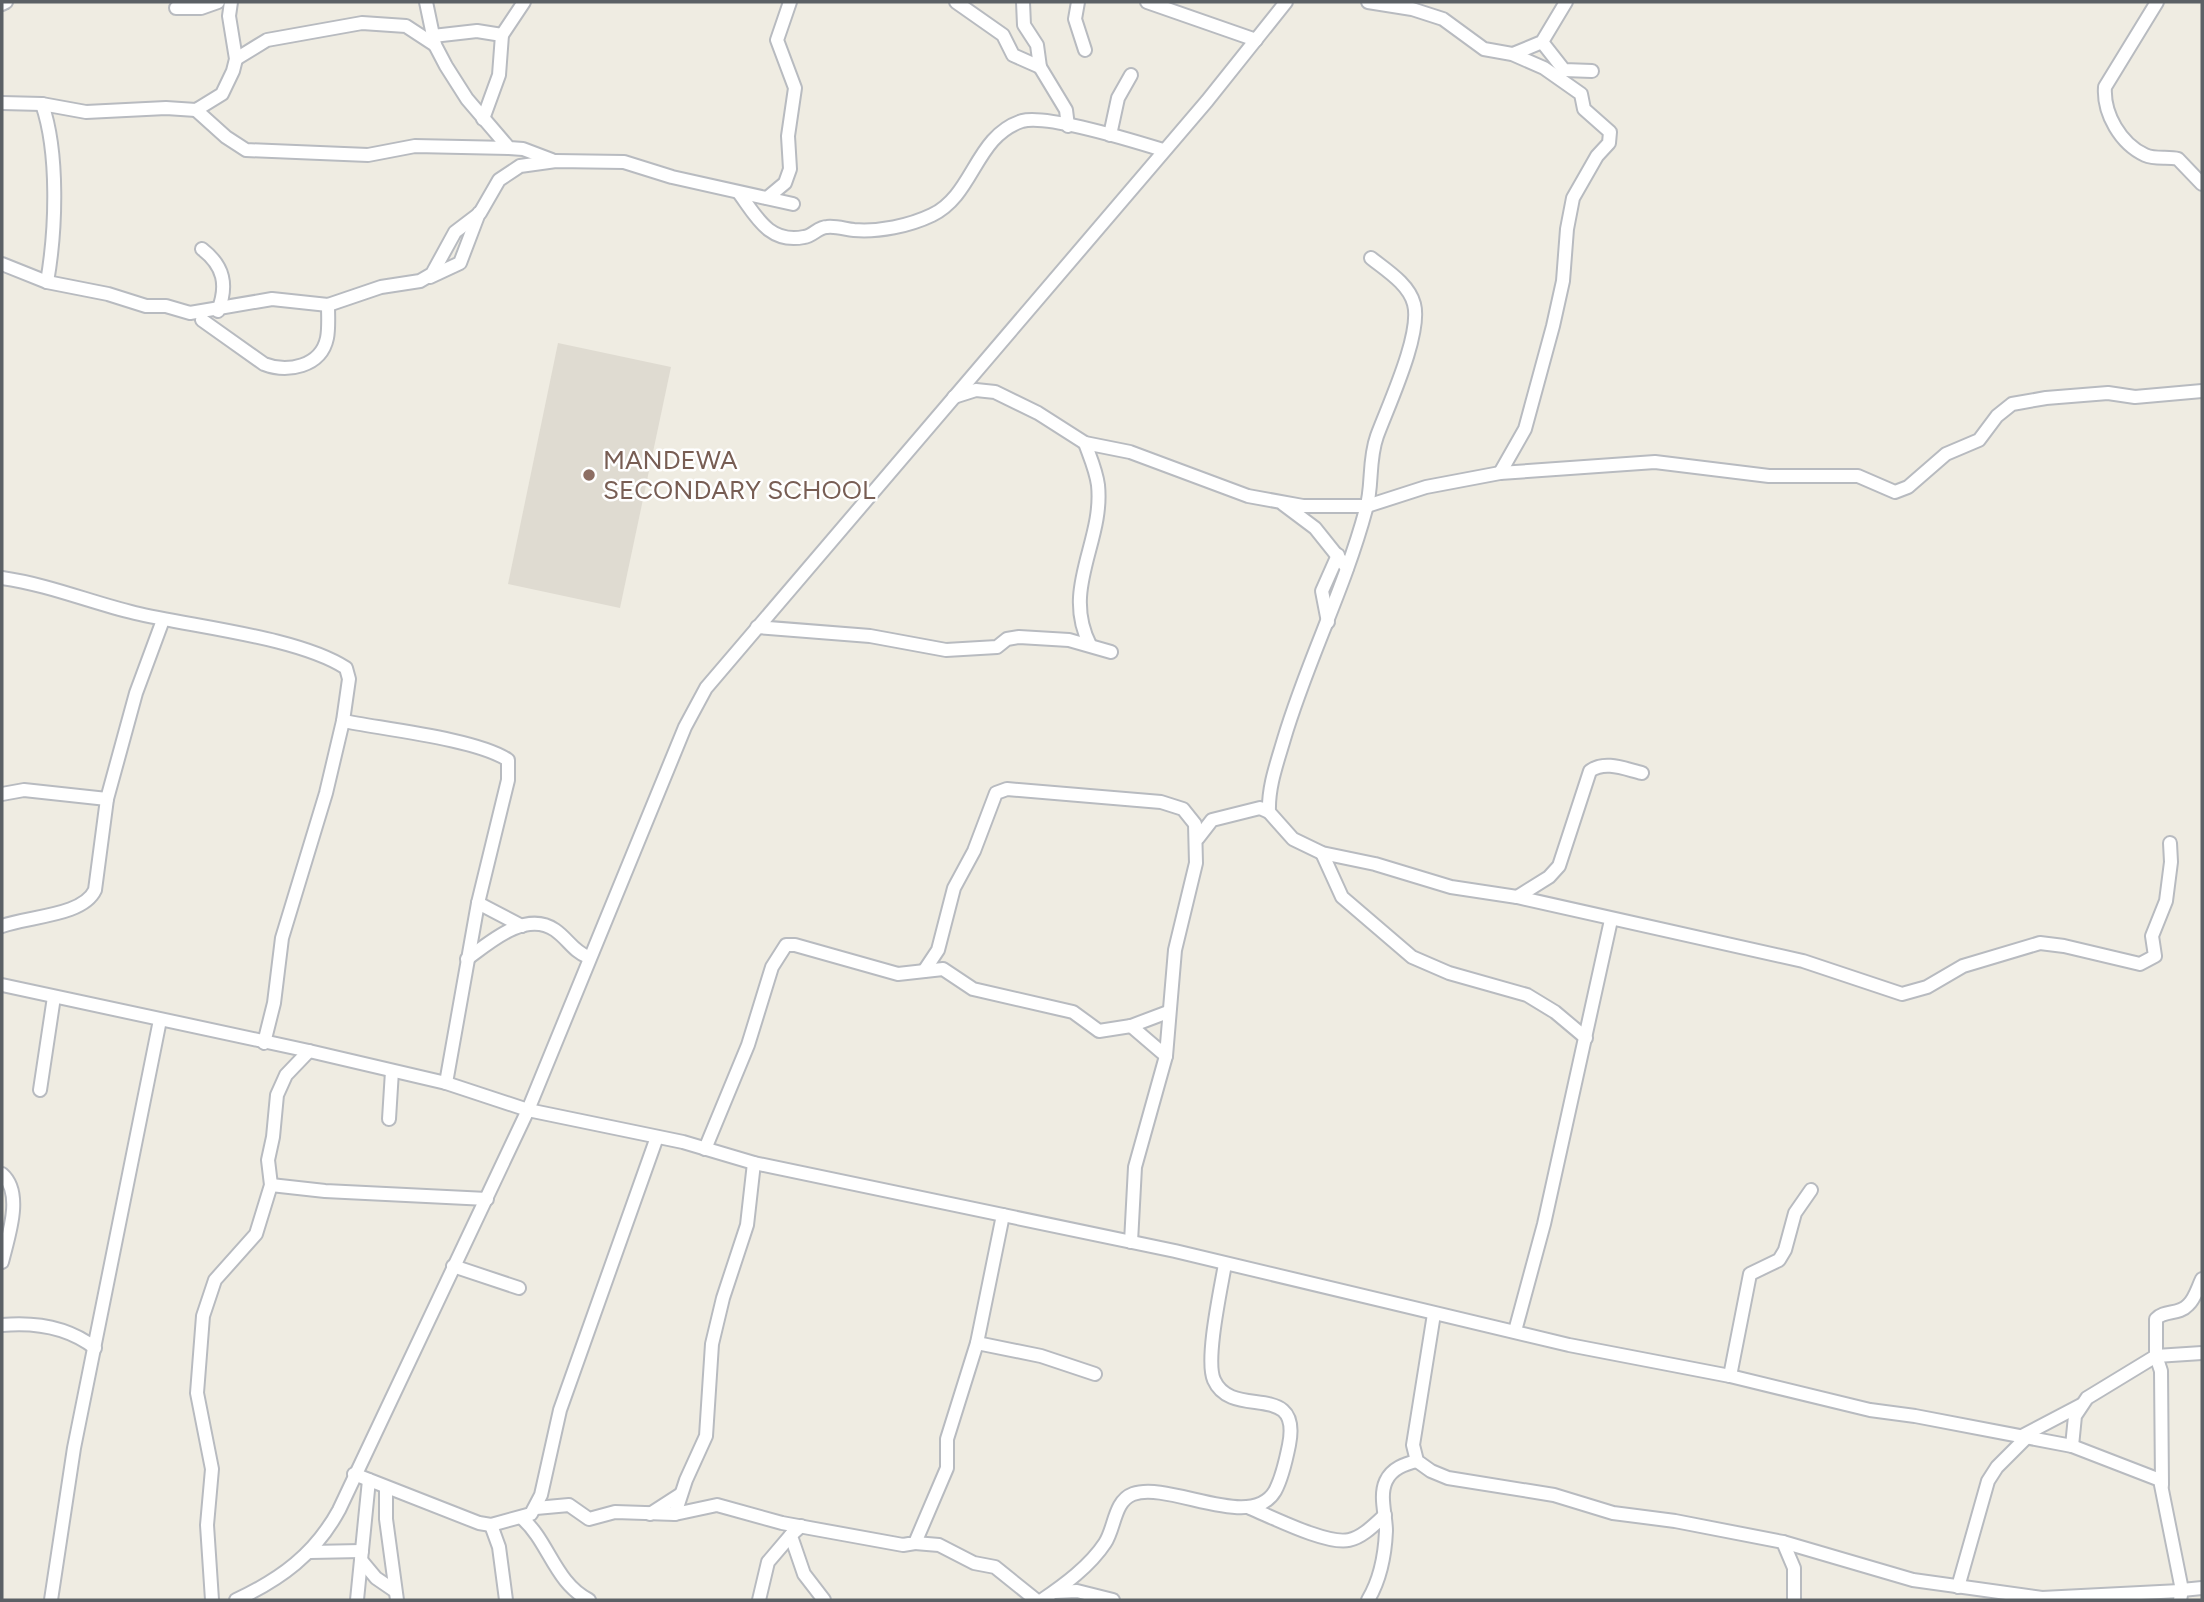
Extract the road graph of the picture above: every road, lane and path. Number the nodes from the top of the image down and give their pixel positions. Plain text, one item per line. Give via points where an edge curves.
1 (218, 2) edge
2 (231, 2) edge
3 (426, 2) edge
4 (524, 2) edge
5 (790, 2) edge
6 (956, 2) edge
7 (1023, 2) edge
8 (1078, 2) edge
9 (1147, 2) edge
10 (1286, 2) edge
11 (1368, 2) edge
12 (1566, 2) edge
13 (2157, 2) edge
14 (176, 8) dead end
15 (502, 35) junction
16 (1256, 40) junction
17 (434, 41) junction
18 (1542, 42) junction
19 (1085, 50) dead end
20 (1512, 54) junction
21 (236, 59) junction
22 (1041, 67) junction
23 (1592, 71) dead end
24 (1131, 75) dead end
25 (2, 103) edge
26 (42, 104) junction
27 (196, 110) junction
28 (484, 119) junction
29 (1068, 126) junction
30 (1110, 135) junction
31 (509, 148) junction
32 (1163, 150) junction
33 (556, 161) junction
34 (2202, 184) edge
35 (739, 192) junction
36 (767, 198) junction
37 (793, 204) dead end
38 (480, 213) junction
39 (202, 249) dead end
40 (1371, 258) dead end
41 (2, 264) edge
42 (426, 278) junction
43 (47, 282) junction
44 (327, 305) junction
45 (218, 310) junction
46 (202, 320) dead end
47 (2202, 391) edge
48 (951, 399) junction
49 (1085, 443) junction
50 (1500, 472) junction
51 (1280, 502) junction
52 (1367, 506) junction
53 (1338, 555) junction
54 (1347, 568) junction
55 (2, 578) edge
56 (163, 620) junction
57 (1328, 622) junction
58 (757, 627) junction
59 (1090, 645) junction
60 (1111, 652) dead end
61 (343, 722) junction
62 (1642, 773) dead end
63 (2, 794) edge
64 (107, 799) junction
65 (1269, 812) junction
66 (1198, 838) junction
67 (2170, 843) dead end
68 (1322, 853) junction
69 (1517, 897) junction
70 (478, 904) junction
71 (1611, 920) junction
72 (2, 926) edge
73 (522, 926) junction
74 (589, 957) junction
75 (467, 958) junction
76 (924, 971) junction
77 (2, 985) edge
78 (54, 997) junction
79 (1168, 1012) junction
80 (160, 1020) junction
81 (1131, 1026) junction
82 (1586, 1038) junction
83 (264, 1043) junction
84 (309, 1051) junction
85 (1166, 1056) junction
86 (392, 1071) junction
87 (446, 1083) junction
88 (40, 1090) dead end
89 (528, 1110) junction
90 (389, 1119) dead end
91 (657, 1137) junction
92 (705, 1149) junction
93 (754, 1163) junction
94 (2, 1174) edge
95 (271, 1185) junction
96 (1811, 1190) dead end
97 (487, 1199) junction
98 (1003, 1215) junction
99 (1131, 1242) junction
100 (2, 1262) edge
101 (1225, 1264) junction
102 (453, 1266) junction
103 (2202, 1279) edge
104 (519, 1289) dead end
105 (1434, 1314) junction
106 (2, 1325) edge
107 (1515, 1331) junction
108 (977, 1343) junction
109 (95, 1348) junction
110 (2202, 1353) edge
111 (2157, 1356) junction
112 (1095, 1374) dead end
113 (1730, 1376) junction
114 (2081, 1405) junction
115 (2024, 1436) junction
116 (2071, 1446) junction
117 (1418, 1461) junction
118 (354, 1474) junction
119 (369, 1480) junction
120 (2162, 1485) junction
121 (386, 1488) junction
122 (681, 1494) junction
123 (536, 1508) junction
124 (1250, 1508) junction
125 (650, 1514) junction
126 (675, 1514) junction
127 (1385, 1515) junction
128 (522, 1518) junction
129 (491, 1525) junction
130 (796, 1530) junction
131 (1783, 1542) junction
132 (915, 1543) junction
133 (310, 1552) junction
134 (362, 1555) junction
135 (2202, 1575) edge
136 (1958, 1587) junction
137 (1055, 1592) junction
138 (2187, 1592) edge
139 (396, 1595) edge
140 (249, 1596) edge
141 (2031, 1599) edge
142 (51, 1600) edge
143 (212, 1600) edge
144 (236, 1600) edge
145 (357, 1600) edge
146 (506, 1600) edge
147 (589, 1600) edge
148 (759, 1600) edge
149 (824, 1600) edge
150 (1036, 1600) edge
151 (1042, 1600) edge
152 (1113, 1600) edge
153 (1368, 1600) edge
154 (1794, 1600) edge

1 - 14 street via 201,8
2 - 21 street
3 - 17 street
4 - 15 street
5 - 36 street via 777,40 795,88 788,136 790,169 785,183
6 - 22 street via 1003,35 1013,55
7 - 22 street via 1024,25 1037,45
8 - 19 street via 1075,19
9 - 16 street
10 - 16 street
11 - 20 street via 1435,16 1484,49
12 - 18 street
13 - 34 street via 2105,87 2105,102 2123,139 2147,156 2178,159
15 - 17 street via 477,31
15 - 28 street via 499,75
16 - 32 street
17 - 21 street via 406,26 362,23 267,40
17 - 28 street via 467,99
18 - 20 street
18 - 23 street via 1564,70
20 - 50 street via 1578,91 1584,109 1611,136 1573,198 1553,326 1525,429
21 - 27 street via 222,94
22 - 29 street via 1066,110
24 - 30 street via 1118,98
25 - 26 street
26 - 27 street via 86,112
26 - 43 street via 50,135 52,245
27 - 31 street via 246,150 368,155 415,146
28 - 31 street
29 - 30 street
29 - 35 street via 1035,120 1007,129 984,151 960,194 947,206 898,226 869,230 827,227 801,238 780,237 769,232
30 - 32 street
31 - 33 street
32 - 48 street
33 - 35 street via 624,162
33 - 38 street via 511,170 499,180
35 - 36 street
36 - 37 street
38 - 42 street via 455,232 436,269
38 - 42 street via 460,263
39 - 45 street via 222,274 224,295
40 - 52 street via 1402,285 1414,304 1415,318 1397,389 1372,454
41 - 43 street
42 - 44 street
43 - 45 street via 146,306 190,313
44 - 45 street via 272,299
44 - 46 street via 325,344 297,368 264,364
47 - 50 street via 2135,397 2108,393 2012,404 1979,440 1946,454 1908,487 1895,492 1857,476 1769,476 1670,462
48 - 49 street via 976,390 995,392
48 - 58 street
49 - 51 street via 1130,452 1223,488
49 - 59 street via 1098,485 1098,505 1077,604
50 - 52 street via 1417,489
51 - 52 street
51 - 53 street via 1315,528
52 - 54 street
53 - 54 street
53 - 57 street via 1322,591
54 - 57 street
55 - 56 street via 48,585
56 - 61 street via 265,640 334,660 346,668 349,679
56 - 64 street via 136,693
57 - 65 street via 1293,711 1271,787
58 - 59 street via 870,636 946,650 997,647 1019,637
58 - 74 street via 695,705
59 - 60 street
61 - 70 street via 447,740 498,753 508,760 508,780
61 - 83 street via 282,938
62 - 69 street via 1608,765 1590,771 1559,866
63 - 64 street via 24,790
64 - 72 street via 91,899 65,912
65 - 66 street via 1261,808 1212,820
65 - 68 street via 1293,839
66 - 76 street via 1190,814 1176,806 1126,797 1001,790 991,799 982,834 954,888 943,938
66 - 79 street via 1175,950
67 - 71 street via 2166,901 2152,936 2155,956 2140,964 2040,943 1974,962 1927,987 1902,994 1802,961
68 - 69 street via 1451,887
68 - 82 street via 1342,897 1412,957 1527,995
69 - 71 street
70 - 73 street
70 - 75 street
71 - 82 street
73 - 74 street via 548,926 577,953
73 - 75 street
74 - 89 street
75 - 87 street
76 - 81 street via 943,969 974,989 1058,1006 1099,1031
76 - 92 street via 898,974 786,945 772,967 748,1045
77 - 78 street
78 - 80 street
78 - 88 street
79 - 81 street
79 - 85 street
80 - 83 street
80 - 109 street
81 - 85 street
82 - 107 street
83 - 84 street
84 - 86 street
84 - 95 street via 286,1075 276,1095 268,1160
85 - 99 street via 1135,1167
86 - 87 street
86 - 90 street
87 - 89 street
89 - 91 street
89 - 97 street
91 - 92 street
91 - 123 street via 560,1410
92 - 93 street
93 - 98 street
93 - 122 street via 747,1225 712,1344 706,1436
94 - 100 street via 13,1198
95 - 97 street
95 - 143 street via 254,1239 215,1280 202,1316 197,1393 212,1469 207,1525
96 - 113 street via 1795,1213 1779,1259 1750,1274
97 - 102 street
98 - 99 street
98 - 108 street
99 - 101 street
101 - 105 street
101 - 124 street via 1212,1352 1214,1381 1237,1400 1279,1406 1287,1415 1291,1436 1274,1492
102 - 104 street
102 - 118 street
103 - 111 street via 2189,1305 2156,1318
105 - 107 street
105 - 117 street via 1414,1427
106 - 109 street via 64,1330
107 - 113 street
108 - 112 street via 1041,1356
108 - 132 street via 947,1439 947,1468
109 - 142 street
110 - 111 street
111 - 114 street
111 - 120 street
113 - 115 street via 1870,1410
114 - 115 street
114 - 116 street
115 - 116 street
115 - 136 street via 1988,1481
116 - 120 street via 2155,1477
117 - 127 street via 1397,1468 1386,1480
117 - 131 street via 1431,1471 1475,1484 1535,1491 1613,1513
118 - 119 street
118 - 133 street via 326,1535
119 - 121 street
119 - 134 street
120 - 138 street
121 - 129 street
121 - 139 street
122 - 125 street
122 - 126 street
123 - 125 street via 569,1505 589,1518 615,1512
123 - 128 street
124 - 127 street via 1346,1541 1360,1536
124 - 137 street via 1134,1494 1124,1499 1099,1551
125 - 126 street
126 - 130 street via 717,1505
127 - 153 street via 1379,1574
128 - 129 street
128 - 147 street via 540,1538 566,1582
129 - 146 street via 499,1547
130 - 132 street
130 - 148 street via 768,1562
130 - 149 street via 804,1574
131 - 136 street via 1913,1580
131 - 154 street via 1794,1568
132 - 150 street via 939,1545 974,1563 995,1567
133 - 134 street
133 - 140 street
134 - 139 street via 376,1578
134 - 145 street
135 - 138 street
136 - 141 street
137 - 151 street
137 - 152 street via 1077,1591
138 - 141 street
140 - 144 street

